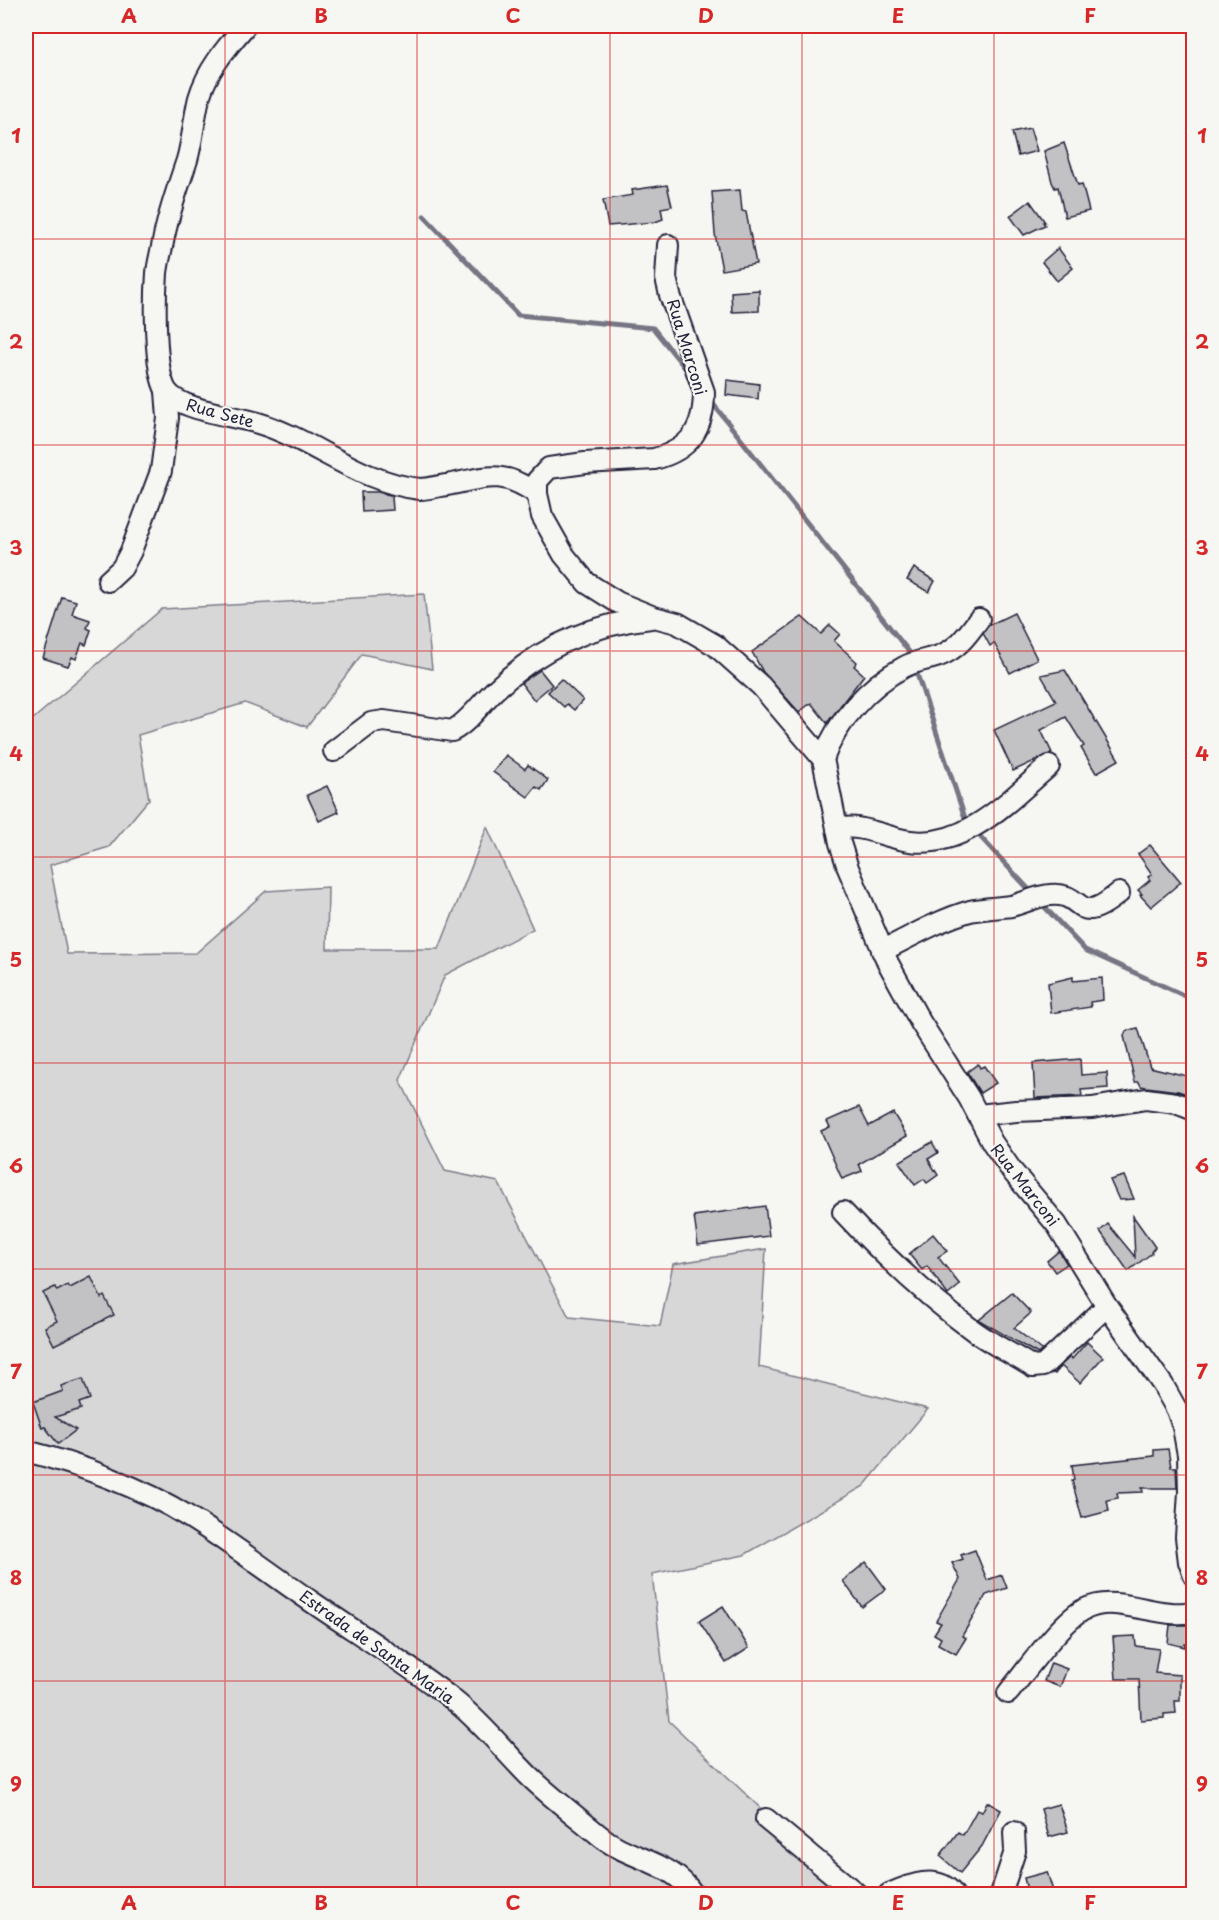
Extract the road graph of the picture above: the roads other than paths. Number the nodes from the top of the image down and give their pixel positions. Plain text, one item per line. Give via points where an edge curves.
1 (245, 26) edge
2 (668, 245) dead end
3 (166, 391) junction
4 (537, 494) junction
5 (108, 581) dead end
6 (654, 617) junction
7 (979, 619) dead end
8 (334, 751) dead end
9 (823, 759) junction
10 (1049, 766) dead end
11 (837, 829) junction
12 (1119, 893) dead end
13 (882, 951) junction
14 (1194, 1110) edge
15 (978, 1115) junction
16 (843, 1212) dead end
17 (1107, 1306) junction
18 (26, 1451) edge
19 (1194, 1576) edge
20 (1194, 1612) edge
21 (1008, 1693) dead end
22 (766, 1819) dead end
23 (1014, 1832) dead end
24 (693, 1894) edge
25 (856, 1894) edge
26 (889, 1894) edge
27 (953, 1894) edge
28 (1001, 1894) edge

1 - 3 street, Rua Sete via 204,83 188,157 167,220 157,273 157,364
2 - 4 street, Rua Marconi via 666,278 670,295 704,392 704,408 694,435 683,447 654,459 549,468 537,481
3 - 4 street, Rua Sete via 191,406 259,423 390,483 425,489 479,478 507,477
3 - 5 street via 168,418 161,471 131,551 122,568
4 - 6 street, Rua Marconi via 542,516 564,555 587,583 617,603
6 - 8 street via 603,626 548,650 513,675 452,731 384,721 371,723
6 - 9 street, Rua Marconi via 700,635 733,659 762,686
7 - 9 street via 951,649 905,666 868,694 836,730
9 - 11 street, Rua Marconi
10 - 11 street via 984,821 949,838 912,842 864,828
11 - 13 street, Rua Marconi via 848,868
12 - 13 street via 1098,909 1083,908 1057,894 1012,906 969,911
13 - 15 street, Rua Marconi
14 - 15 street via 1176,1102 1146,1099 1092,1108
15 - 17 street, Rua Marconi via 992,1142 1057,1226
16 - 17 street via 934,1299 974,1331 1033,1367 1043,1366
17 - 19 street, Rua Marconi via 1163,1385 1183,1427 1189,1478 1186,1544
18 - 24 street, Estrada de Santa Maria via 136,1490 188,1516 420,1675 458,1704 530,1777 601,1837 669,1870
20 - 21 street via 1171,1613 1114,1604 1082,1611 1065,1624
22 - 25 street
23 - 28 street via 1015,1851
26 - 27 street via 918,1883 930,1883 940,1884

